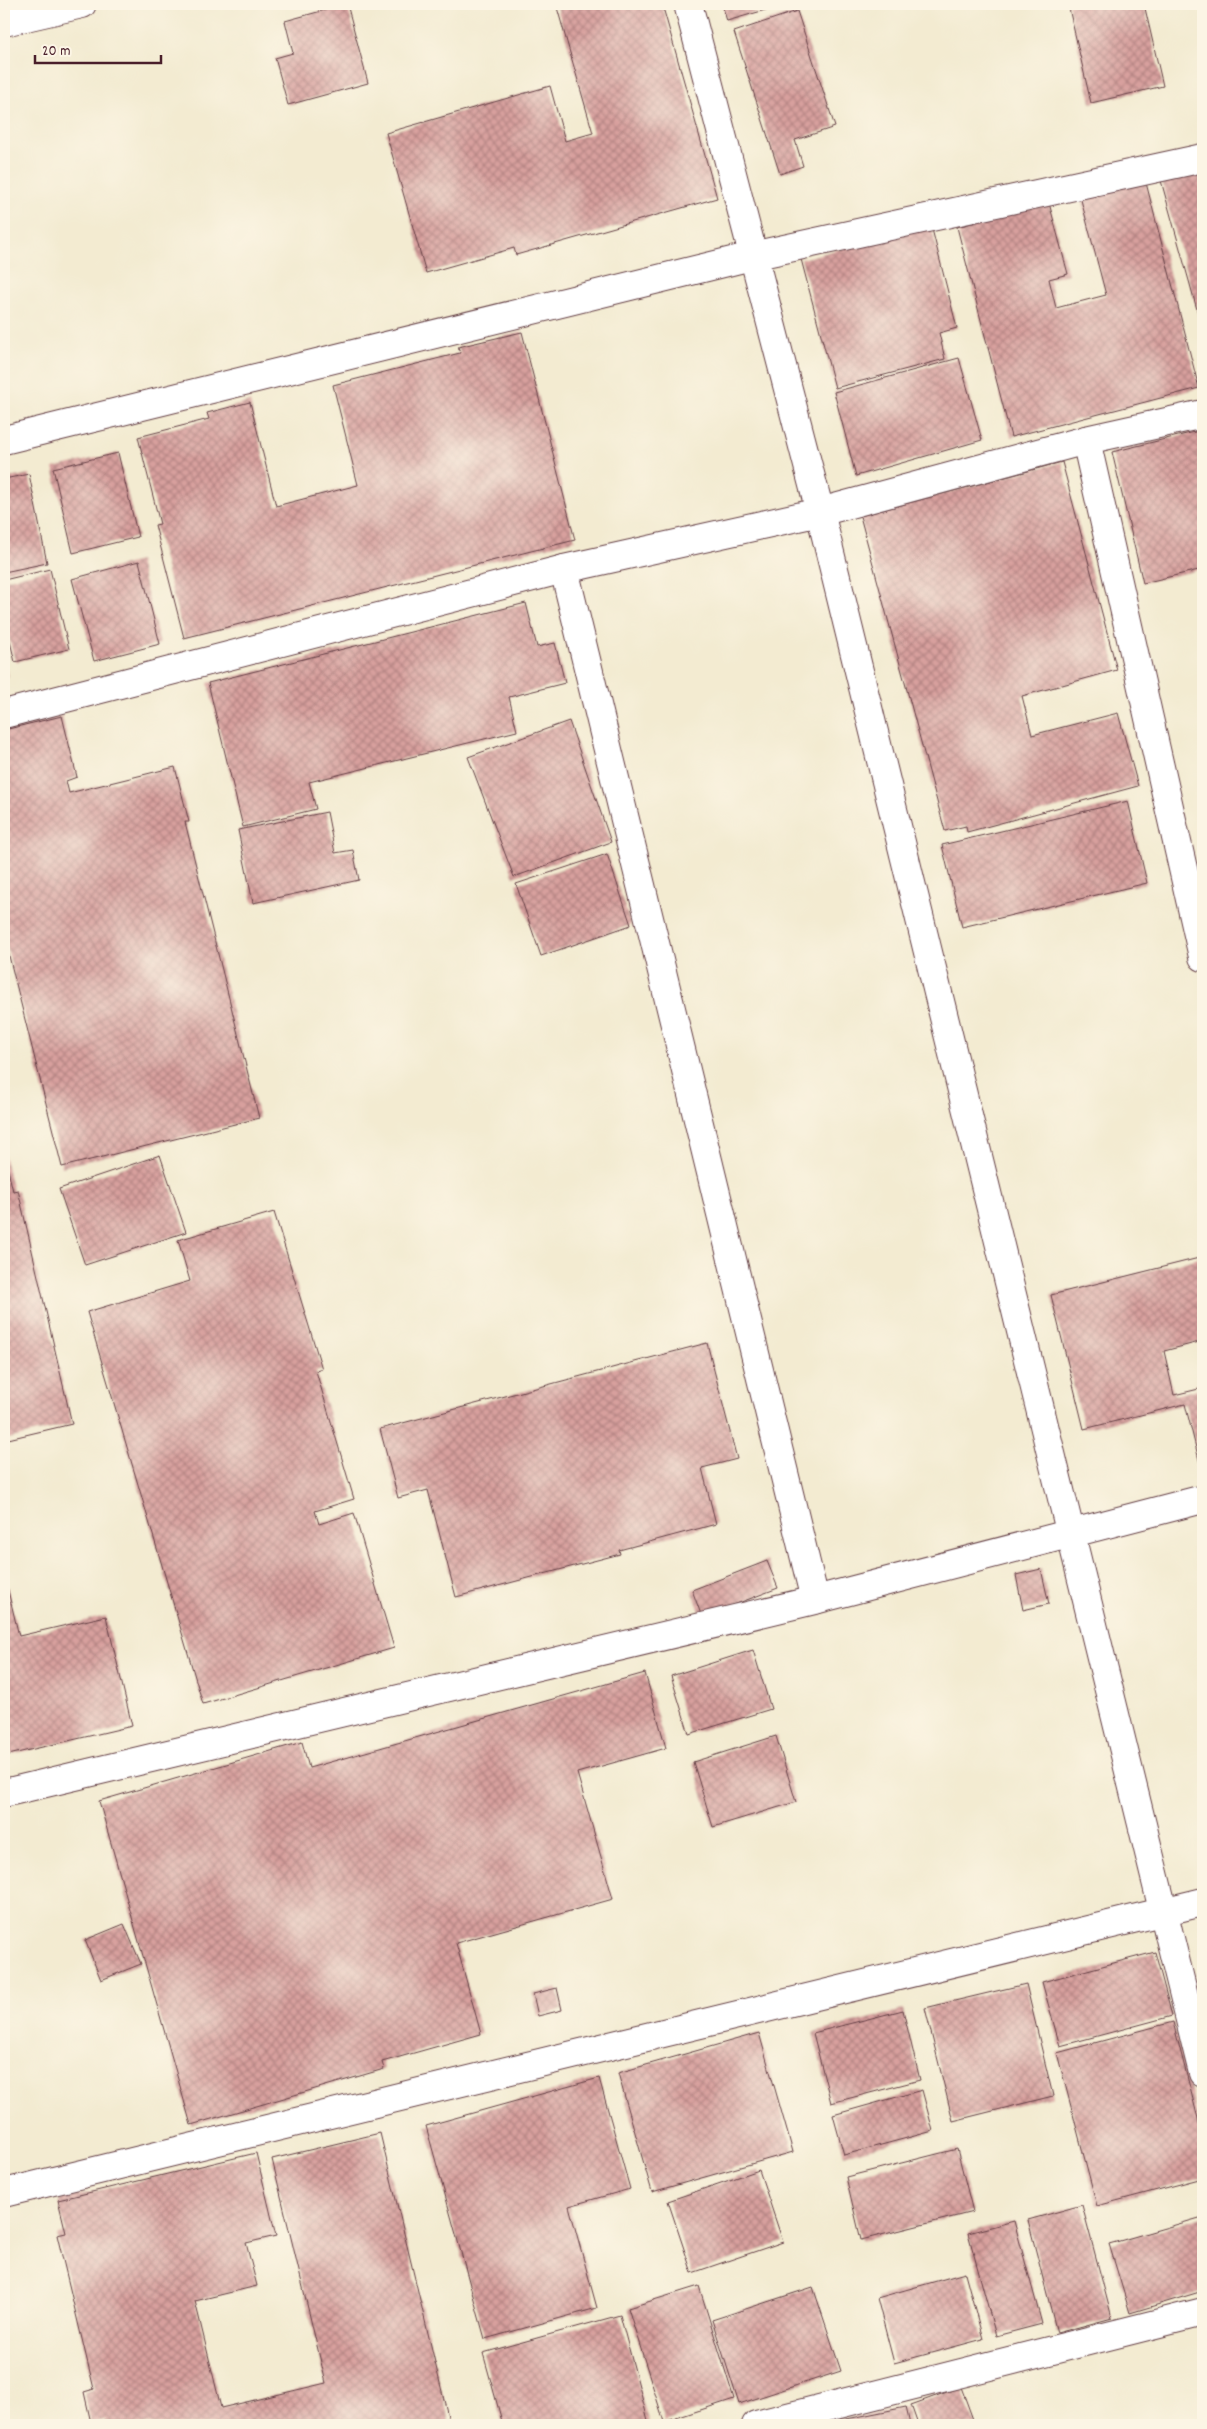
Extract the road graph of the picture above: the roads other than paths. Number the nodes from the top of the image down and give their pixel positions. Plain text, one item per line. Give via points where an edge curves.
1 (82, 4) edge
2 (688, 4) edge
3 (4, 22) edge
4 (1203, 158) edge
5 (752, 256) junction
6 (1203, 414) edge
7 (4, 440) edge
8 (1086, 440) junction
9 (820, 512) junction
10 (564, 570) junction
11 (4, 714) edge
12 (1203, 957) edge
13 (1203, 1499) edge
14 (1072, 1534) junction
15 (815, 1600) junction
16 (4, 1793) edge
17 (1203, 1902) edge
18 (1163, 1912) junction
19 (1203, 2073) edge
20 (4, 2193) edge
21 (1203, 2312) edge
22 (756, 2425) edge

1 - 3 street
2 - 5 street
4 - 5 street
5 - 7 street
5 - 9 street
6 - 8 street
8 - 9 street
8 - 12 street
9 - 10 street
9 - 14 street
10 - 11 street
10 - 15 street
13 - 14 street
14 - 15 street
14 - 18 street
15 - 16 street
17 - 18 street
18 - 19 street
18 - 20 street
21 - 22 street

